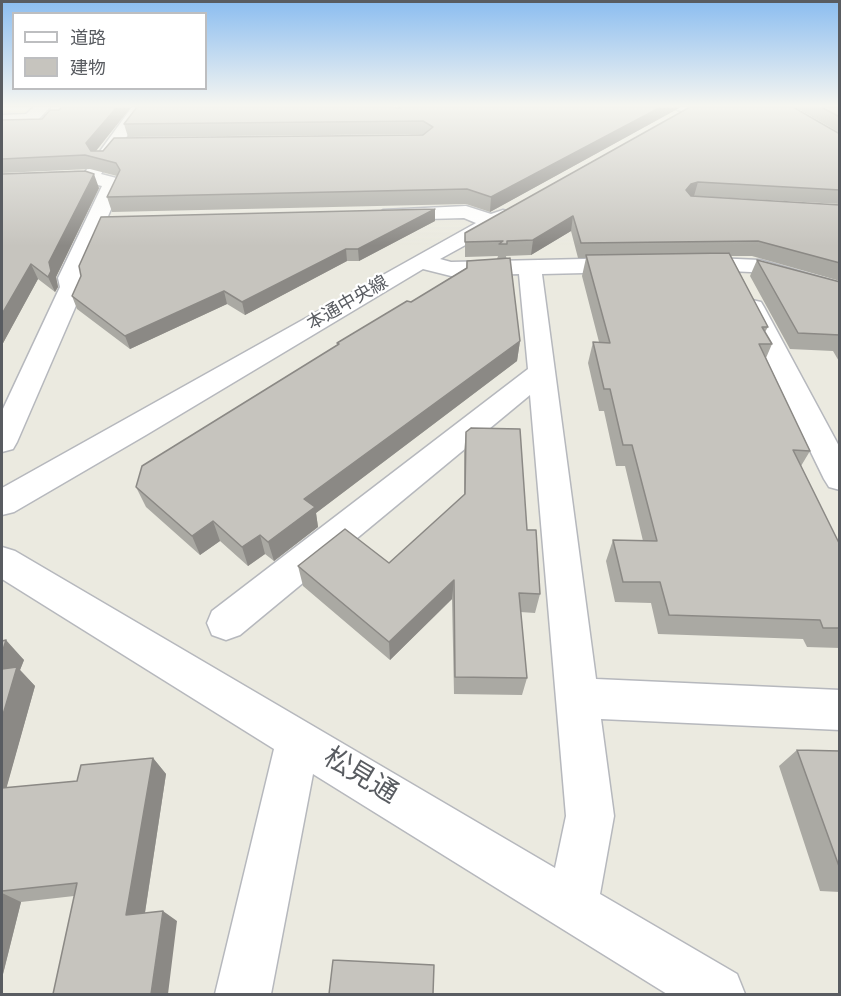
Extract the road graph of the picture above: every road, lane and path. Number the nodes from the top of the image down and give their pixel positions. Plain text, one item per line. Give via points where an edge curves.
1 (106, 153) edge
2 (90, 177) junction
3 (2, 180) edge
4 (523, 205) edge
5 (371, 214) edge
6 (121, 219) edge
7 (97, 220) junction
8 (493, 222) junction
9 (420, 261) junction
10 (670, 264) edge
11 (731, 264) junction
12 (647, 265) edge
13 (531, 267) junction
14 (840, 291) edge
15 (542, 371) junction
16 (2, 442) edge
17 (840, 479) edge
18 (2, 503) edge
19 (2, 561) edge
20 (226, 623) dead end
21 (578, 698) junction
22 (840, 710) edge
23 (298, 740) junction
24 (572, 906) junction
25 (243, 994) edge
26 (717, 994) edge

1 - 2 street
2 - 3 street
2 - 7 street via 113,183
4 - 8 street, 本通中央線
5 - 8 street via 466,212
6 - 7 street
7 - 16 street
8 - 9 street, 本通中央線
9 - 13 street via 451,269
9 - 18 street, 本通中央線
10 - 11 street
11 - 14 street via 752,265
11 - 17 street
12 - 13 street
13 - 15 street
15 - 20 street
15 - 21 street
19 - 23 street, 松見通
21 - 22 street
21 - 24 street via 590,816
23 - 24 street, 松見通
23 - 25 street
24 - 26 street, 松見通

